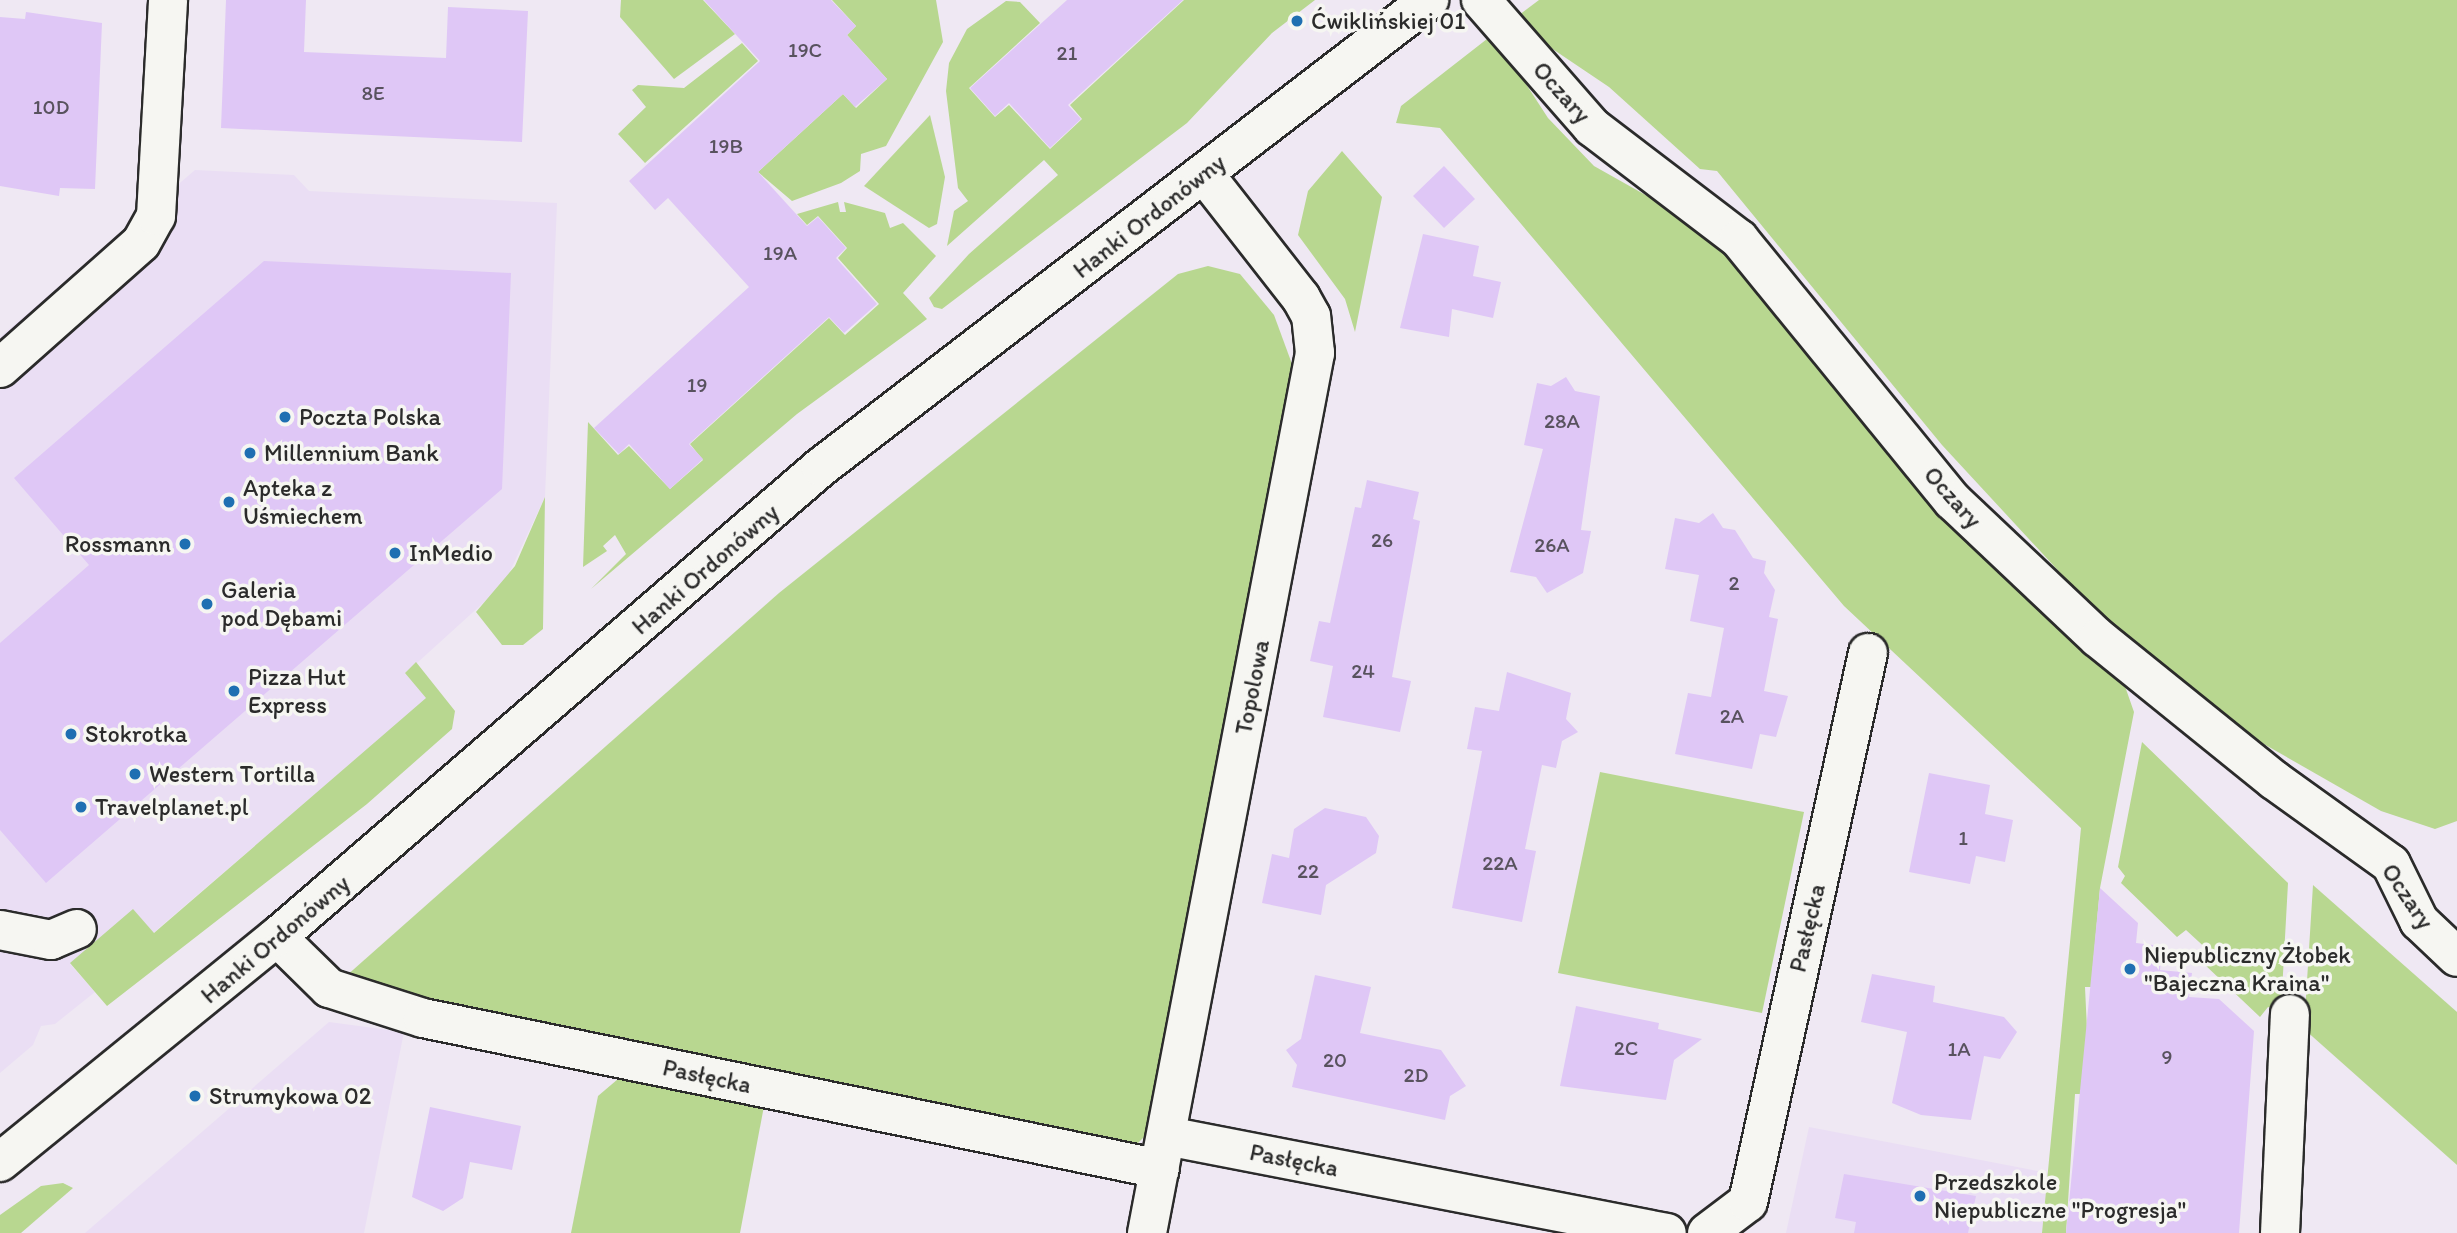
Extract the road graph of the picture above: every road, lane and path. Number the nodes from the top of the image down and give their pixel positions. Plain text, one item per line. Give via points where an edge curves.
1 (168, 0) edge
2 (1429, 0) edge
3 (1481, 0) edge
4 (1204, 174) junction
5 (0, 368) edge
6 (1868, 653) dead end
7 (77, 929) dead end
8 (0, 930) edge
9 (277, 937) junction
10 (2457, 957) edge
11 (2290, 1014) dead end
12 (1164, 1152) junction
13 (0, 1162) edge
14 (1744, 1218) edge
15 (1147, 1233) edge
16 (1667, 1233) edge
17 (1707, 1233) edge
18 (2280, 1233) edge

1 - 5 street via 156,216 141,243
2 - 4 street, Hanki Ordonówny
3 - 10 street, Oczary via 1592,127 1739,239 1953,501 2098,638 2274,780 2391,864 2419,921
4 - 9 street, Hanki Ordonówny via 821,467
4 - 12 street, Topolowa via 1301,299 1311,316 1315,353
6 - 14 street, Pasłęcka
7 - 8 street via 51,940
9 - 12 street, Pasłęcka via 329,988 423,1018
9 - 13 street, Hanki Ordonówny
11 - 18 street
12 - 15 street, Topolowa
12 - 16 street, Pasłęcka
14 - 17 street, Pasłęcka

